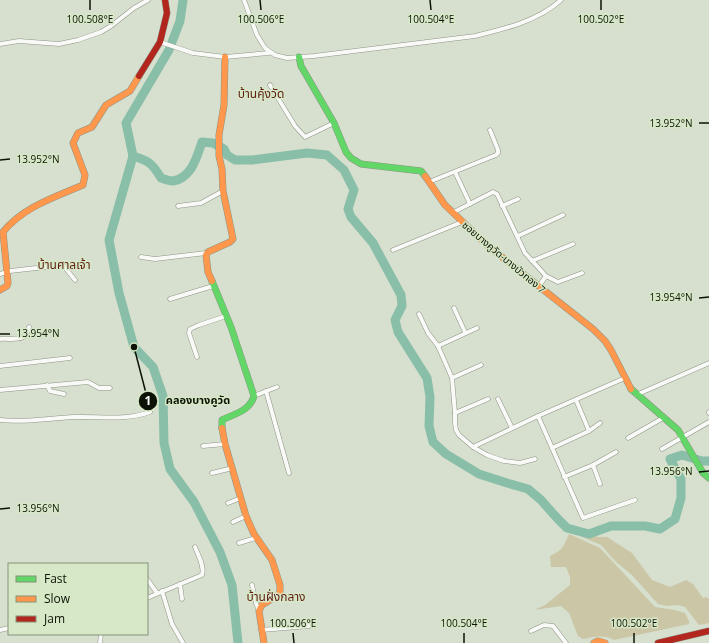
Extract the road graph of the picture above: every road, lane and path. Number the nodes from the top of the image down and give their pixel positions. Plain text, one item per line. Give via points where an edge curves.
1 (148, 0) edge
2 (165, 0) edge
3 (244, 0) edge
4 (561, 0) edge
5 (161, 43) junction
6 (0, 44) edge
7 (269, 53) junction
8 (225, 57) junction
9 (299, 57) junction
10 (270, 85) dead end
11 (334, 123) junction
12 (490, 130) dead end
13 (455, 172) junction
14 (430, 182) junction
15 (224, 191) junction
16 (518, 200) dead end
17 (470, 204) junction
18 (178, 206) dead end
19 (502, 206) junction
20 (452, 212) junction
21 (563, 215) dead end
22 (462, 222) junction
23 (518, 236) junction
24 (573, 244) dead end
25 (393, 250) dead end
26 (206, 253) junction
27 (141, 257) dead end
28 (532, 261) junction
29 (7, 273) junction
30 (582, 273) dead end
31 (0, 274) edge
32 (546, 276) junction
33 (75, 280) dead end
34 (213, 286) junction
35 (539, 286) junction
36 (0, 290) edge
37 (170, 299) dead end
38 (454, 308) dead end
39 (419, 314) dead end
40 (226, 316) junction
41 (29, 327) dead end
42 (477, 328) dead end
43 (465, 332) junction
44 (0, 339) edge
45 (438, 346) junction
46 (197, 357) dead end
47 (70, 358) dead end
48 (709, 363) edge
49 (481, 365) dead end
50 (0, 366) edge
51 (452, 378) junction
52 (625, 378) junction
53 (47, 386) junction
54 (277, 387) dead end
55 (110, 388) dead end
56 (0, 390) edge
57 (266, 391) junction
58 (64, 394) dead end
59 (636, 395) junction
60 (254, 396) junction
61 (488, 399) dead end
62 (498, 399) dead end
63 (576, 400) junction
64 (150, 412) dead end
65 (455, 413) junction
66 (538, 416) junction
67 (663, 418) junction
68 (0, 420) edge
69 (709, 422) edge
70 (600, 423) dead end
71 (512, 428) junction
72 (589, 432) junction
73 (628, 438) dead end
74 (682, 438) junction
75 (225, 444) junction
76 (203, 446) dead end
77 (473, 447) junction
78 (552, 448) junction
79 (662, 449) dead end
80 (616, 452) dead end
81 (534, 459) dead end
82 (593, 464) junction
83 (232, 468) junction
84 (212, 473) dead end
85 (289, 473) dead end
86 (564, 477) junction
87 (709, 478) edge
88 (600, 484) dead end
89 (241, 498) junction
90 (635, 500) dead end
91 (228, 503) dead end
92 (246, 516) junction
93 (233, 522) dead end
94 (256, 538) junction
95 (239, 543) dead end
96 (194, 547) dead end
97 (148, 580) edge
98 (180, 584) junction
99 (252, 585) dead end
100 (162, 591) junction
101 (157, 593) junction
102 (148, 598) edge
103 (182, 599) dead end
104 (259, 611) junction
105 (309, 626) dead end
106 (262, 630) junction
107 (531, 631) dead end
108 (709, 631) edge
109 (183, 643) edge
110 (264, 643) edge
111 (566, 643) edge
112 (594, 643) edge
113 (605, 643) edge
114 (658, 643) edge

1 - 6 street via 92,36 59,44
2 - 5 street via 167,13
3 - 7 street via 261,43
4 - 9 street via 530,19 493,32
5 - 8 street via 193,53
5 - 29 street via 130,91 106,105 92,127 78,133 73,144 85,174 83,184 36,206 7,226 3,232
7 - 8 street
7 - 9 street via 287,58
8 - 15 street via 224,106 219,152
9 - 11 street, ซอยบางคูวัด-บางบัวทอง 7 via 301,66
10 - 11 street via 295,126 305,137
11 - 14 street, ซอยบางคูวัด-บางบัวทอง 7 via 346,152 361,164 421,171
12 - 13 street via 498,153
13 - 14 street
13 - 17 street
14 - 20 street, ซอยบางคูวัด-บางบัวทอง 7
15 - 18 street via 201,203
15 - 26 street via 233,238 230,242
16 - 19 street
17 - 19 street via 493,192 497,194
17 - 20 street
19 - 23 street
20 - 22 street, ซอยบางคูวัด-บางบัวทอง 7
21 - 23 street
22 - 25 street
22 - 35 street, ซอยบางคูวัด-บางบัวทอง 7
23 - 28 street via 525,253
24 - 28 street
26 - 27 street via 155,259
26 - 34 street
28 - 32 street
29 - 31 street
29 - 33 street via 63,266
29 - 36 street via 8,284
30 - 32 street via 558,282
32 - 35 street
34 - 37 street
34 - 40 street
35 - 52 street, ซอยบางคูวัด-บางบัวทอง 7 via 605,341
38 - 43 street
39 - 45 street
40 - 46 street via 190,329
40 - 60 street
41 - 44 street via 27,334 22,338
42 - 43 street
43 - 45 street
45 - 51 street
47 - 50 street
48 - 59 street
49 - 51 street
51 - 65 street
52 - 59 street, ซอยบางคูวัด-บางบัวทอง 7
52 - 63 street
53 - 55 street via 88,382 98,388
53 - 56 street
53 - 58 street via 50,391
54 - 57 street
57 - 60 street
57 - 85 street
59 - 67 street, ซอยบางคูวัด-บางบัวทอง 7
60 - 75 street via 250,407 222,420
61 - 65 street
62 - 71 street
63 - 66 street
63 - 72 street
64 - 68 street via 133,417
65 - 77 street via 456,430
66 - 71 street
66 - 78 street
67 - 73 street
67 - 74 street, ซอยบางคูวัด-บางบัวทอง 7 via 678,430
69 - 74 street
70 - 72 street
71 - 77 street
72 - 78 street
74 - 79 street
74 - 87 street, ซอยบางคูวัด-บางบัวทอง 7 via 703,473
75 - 76 street
75 - 83 street
77 - 81 street via 487,455 514,463
78 - 86 street
80 - 82 street
82 - 86 street
82 - 88 street
83 - 84 street
83 - 89 street
86 - 90 street via 583,518
89 - 91 street
89 - 92 street
92 - 93 street
92 - 94 street
94 - 95 street
94 - 104 street via 274,565 280,589 278,595 262,605
96 - 98 street via 203,567 203,574
97 - 101 street
98 - 100 street
98 - 103 street
99 - 104 street
100 - 101 street
100 - 109 street via 172,624
101 - 102 street
104 - 106 street
105 - 106 street
106 - 110 street
107 - 111 street via 544,625 553,626
108 - 114 street
112 - 113 street

